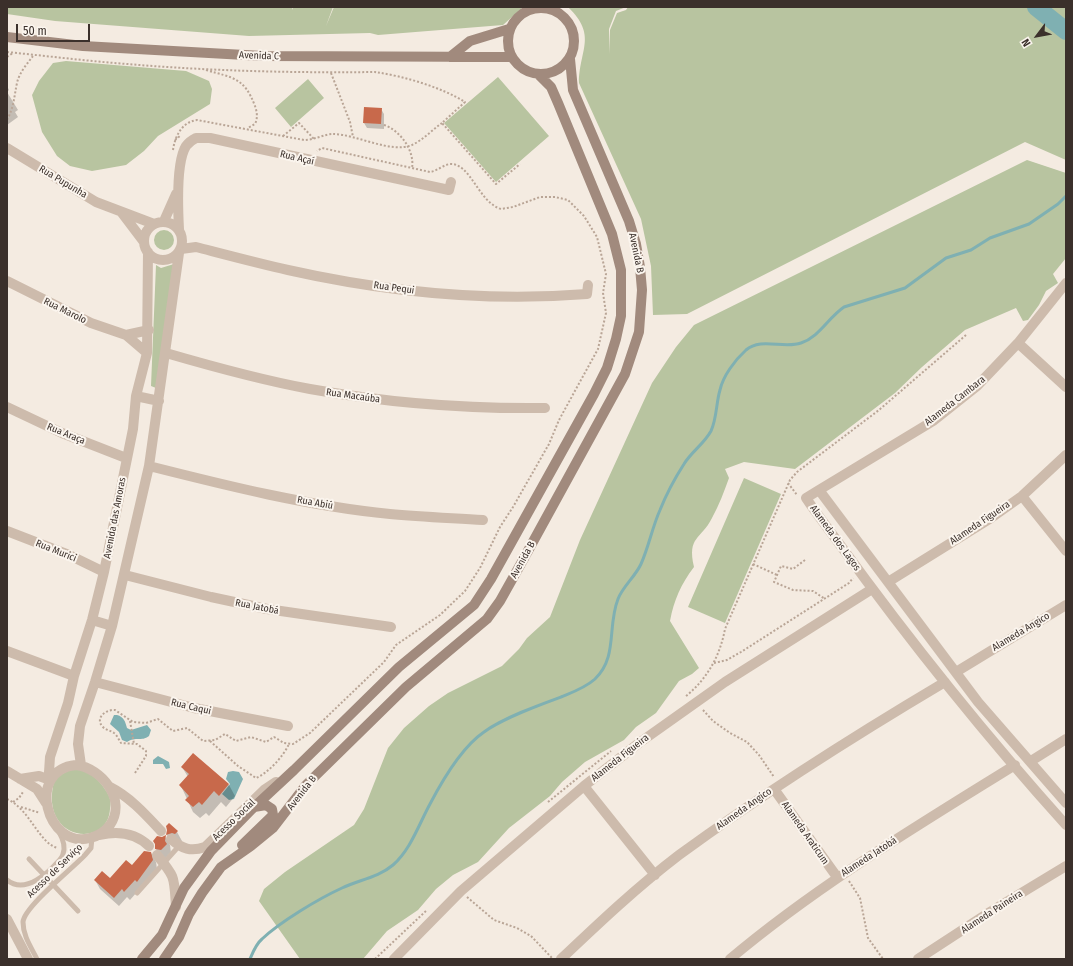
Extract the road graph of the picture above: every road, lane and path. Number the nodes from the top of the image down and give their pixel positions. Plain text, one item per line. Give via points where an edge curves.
1 (509, 29) junction
2 (7, 37) edge
3 (7, 52) edge
4 (13, 53) junction
5 (33, 55) junction
6 (7, 57) edge
7 (450, 57) junction
8 (511, 57) junction
9 (570, 59) junction
10 (203, 69) junction
11 (330, 73) junction
12 (539, 75) junction
13 (7, 120) edge
14 (442, 123) junction
15 (384, 125) dead end
16 (245, 128) junction
17 (182, 135) dead end
18 (283, 136) junction
19 (354, 137) junction
20 (314, 139) junction
21 (175, 140) junction
22 (407, 146) junction
23 (7, 148) edge
24 (172, 154) dead end
25 (312, 154) dead end
26 (520, 164) dead end
27 (412, 168) junction
28 (451, 182) dead end
29 (177, 192) junction
30 (122, 213) junction
31 (159, 223) junction
32 (180, 232) junction
33 (144, 242) junction
34 (196, 247) junction
35 (180, 251) junction
36 (148, 252) junction
37 (7, 281) edge
38 (1066, 283) edge
39 (588, 285) dead end
40 (149, 330) junction
41 (126, 335) junction
42 (966, 335) dead end
43 (1018, 343) junction
44 (147, 353) junction
45 (166, 353) junction
46 (1066, 387) edge
47 (136, 396) junction
48 (159, 401) junction
49 (7, 407) edge
50 (545, 408) dead end
51 (1066, 456) edge
52 (126, 458) junction
53 (149, 466) junction
54 (788, 483) junction
55 (819, 490) junction
56 (797, 495) dead end
57 (1022, 496) junction
58 (484, 520) dead end
59 (7, 530) edge
60 (838, 541) junction
61 (1066, 551) edge
62 (868, 556) junction
63 (805, 560) dead end
64 (753, 564) junction
65 (104, 572) junction
66 (125, 575) junction
67 (777, 575) junction
68 (853, 576) dead end
69 (888, 582) junction
70 (872, 589) junction
71 (825, 599) junction
72 (1066, 605) edge
73 (887, 610) junction
74 (92, 620) junction
75 (920, 625) junction
76 (112, 626) junction
77 (391, 627) dead end
78 (7, 651) edge
79 (714, 663) junction
80 (956, 672) junction
81 (74, 676) junction
82 (95, 682) junction
83 (945, 682) junction
84 (682, 700) dead end
85 (698, 702) junction
86 (130, 721) junction
87 (977, 722) junction
88 (288, 726) dead end
89 (1007, 736) junction
90 (1066, 739) edge
91 (210, 741) junction
92 (134, 744) junction
93 (289, 744) junction
94 (613, 749) dead end
95 (1031, 761) junction
96 (81, 765) junction
97 (1015, 765) junction
98 (294, 770) junction
99 (7, 771) edge
100 (134, 773) dead end
101 (51, 778) junction
102 (23, 781) junction
103 (584, 786) junction
104 (110, 787) junction
105 (777, 787) junction
106 (1032, 787) junction
107 (7, 799) edge
108 (1065, 801) edge
109 (13, 802) junction
110 (546, 804) dead end
111 (20, 806) junction
112 (48, 809) junction
113 (252, 809) junction
114 (234, 818) junction
115 (56, 825) junction
116 (1066, 825) edge
117 (161, 831) dead end
118 (95, 837) junction
119 (175, 842) joint
120 (149, 846) dead end
121 (64, 847) junction
122 (157, 855) dead end
123 (29, 859) dead end
124 (164, 863) junction
125 (221, 866) junction
126 (1066, 866) edge
127 (655, 875) junction
128 (44, 876) junction
129 (840, 876) junction
130 (7, 880) edge
131 (54, 886) junction
132 (461, 891) junction
133 (137, 893) dead end
134 (176, 907) junction
135 (429, 908) dead end
136 (78, 911) dead end
137 (7, 919) edge
138 (28, 959) edge
139 (37, 959) edge
140 (142, 959) edge
141 (164, 959) edge
142 (375, 959) edge
143 (394, 959) edge
144 (552, 959) edge
145 (561, 959) edge
146 (730, 959) edge
147 (883, 959) edge
148 (918, 959) edge

1 - 7 street via 476,38
1 - 8 street via 507,43
1 - 9 street via 516,18 526,11 537,8 555,11 566,19 572,29 574,42
2 - 7 street, Avenida C via 83,46 194,53
3 - 4 path
4 - 5 path
4 - 6 path
5 - 10 path via 128,65
5 - 13 path via 20,74 14,104
7 - 8 street, Avenida C
8 - 12 street via 523,70
9 - 12 street via 557,71
9 - 125 street, Avenida B via 573,90 629,221 639,260 642,290 640,318 635,347 625,374 500,601 487,619 401,692 306,785 273,828
10 - 11 path
10 - 16 path via 234,78 245,86 257,117 255,124
11 - 14 path via 390,74 465,102
11 - 19 path
12 - 98 street, Avenida B via 551,87 617,250 621,270 621,316 607,368 519,529 474,605 399,667
14 - 22 path via 414,144
14 - 26 path via 496,184
15 - 22 path via 397,133
16 - 18 path
16 - 21 path via 197,120 184,125
17 - 21 path
18 - 20 path
18 - 20 path via 299,123
19 - 20 path via 333,134
19 - 22 path via 380,144
21 - 24 path
22 - 27 path
23 - 30 street, Rua Pupunha via 96,202
25 - 27 path via 322,148
27 - 93 path via 430,172 444,166 456,165 465,171 485,200 501,209 540,197 561,198 573,204 593,229 600,246 606,274 603,293 606,313 594,358 559,420 549,444 465,591 444,611 396,646 384,662 321,724 297,742
28 - 29 street, Rua Açaí via 448,190 202,137 196,138 186,147
29 - 31 street, Rua Açaí
29 - 32 street, Rua Açaí
30 - 31 street, Rua Pupunha
30 - 33 street, Rua Pupunha
31 - 32 street via 174,225
31 - 33 street via 146,231
32 - 34 street, Rua Pequi
32 - 35 street
33 - 36 street
34 - 35 street, Rua Pequi
34 - 39 street, Rua Pequi via 295,272 418,292 559,296 587,294
35 - 36 street via 169,260 157,259
35 - 45 street, Avenida das Amoras
36 - 40 street, Avenida das Amoras
37 - 41 street, Rua Marolo via 91,323
38 - 43 street, Alameda Cambara
40 - 41 street
40 - 44 street, Avenida das Amoras
41 - 44 street, Rua Marolo
42 - 54 path via 879,410 797,472
43 - 46 street
43 - 55 street, Alameda Cambara via 977,386 932,420
44 - 47 street, Avenida das Amoras
45 - 48 street, Avenida das Amoras
45 - 50 street, Rua Macaúba via 243,374 342,394 434,406
47 - 48 street
47 - 52 street, Avenida das Amoras
48 - 53 street, Avenida das Amoras
49 - 52 street, Rua Araça via 62,433
51 - 57 street, Alameda Figueira
52 - 65 street, Avenida das Amoras
53 - 58 street, Rua Abiú via 236,487 346,508
53 - 66 street, Avenida das Amoras
54 - 56 path
54 - 64 path
55 - 60 street, Alameda dos Lagos via 806,498
55 - 62 street, Alameda dos Lagos
57 - 61 street
57 - 69 street, Alameda Figueira
59 - 65 street, Rua Murici
60 - 62 street via 844,537 848,538
60 - 70 street, Alameda dos Lagos
62 - 69 street, Alameda dos Lagos
63 - 67 path via 793,569 781,566
64 - 67 path
64 - 79 path via 725,629
65 - 74 street, Avenida das Amoras
66 - 76 street, Avenida das Amoras
66 - 77 street, Rua Jatobá via 267,609
67 - 71 path via 775,582 793,590 814,591
68 - 71 path via 849,584
69 - 75 street, Alameda dos Lagos
70 - 73 street, Alameda dos Lagos
70 - 85 street, Alameda Figueira via 725,682
71 - 79 path via 741,652 727,660
72 - 80 street, Alameda Angico
73 - 75 street via 903,626 910,628
73 - 83 street, Alameda dos Lagos
74 - 76 street
74 - 81 street, Avenida das Amoras
75 - 80 street, Alameda dos Lagos
76 - 82 street, Avenida das Amoras
78 - 81 street
79 - 84 path via 703,681
80 - 89 street, Alameda dos Lagos
81 - 101 street, Avenida das Amoras via 50,757
82 - 88 street, Rua Caqui via 194,708
82 - 96 street, Avenida das Amoras via 80,726 78,744
83 - 87 street, Alameda dos Lagos
83 - 105 street, Alameda Angico
85 - 103 street, Alameda Figueira
85 - 105 path via 713,721 747,742 759,755
86 - 91 path via 146,723 158,719 170,730 188,728 203,741
86 - 92 path
86 - 92 path via 112,709 103,713 100,721 102,726 115,733 121,744
87 - 89 street via 980,719 989,721
87 - 97 street, Alameda dos Lagos
89 - 95 street, Alameda dos Lagos
90 - 95 street
91 - 93 path via 225,734 236,741 251,737 266,742 274,737
91 - 93 path via 256,778 282,756
92 - 100 path via 140,746 147,754
94 - 110 path
95 - 108 street, Alameda dos Lagos
96 - 101 street via 66,766
96 - 104 street via 90,768
97 - 106 street, Alameda dos Lagos
97 - 129 street, Alameda Jatobá
98 - 113 street, Avenida B
98 - 114 street, Acesso Social via 264,790
99 - 102 street
101 - 102 street via 39,776
101 - 112 street via 46,792
102 - 109 path via 23,793
102 - 112 street via 37,789
103 - 127 street
103 - 132 street, Alameda Figueira
104 - 117 street via 144,813
104 - 118 street via 115,798 114,815 107,828
105 - 127 street, Alameda Angico
105 - 129 street, Alameda Araticum
106 - 108 street via 1049,802 1055,804
106 - 116 street, Alameda dos Lagos
107 - 109 path
109 - 111 path
111 - 112 path via 41,813
111 - 121 path via 53,847
112 - 115 street
113 - 114 street
113 - 125 street via 266,804 272,809 273,815
113 - 134 street, Avenida B via 200,864 184,888
114 - 119 street, Acesso Social via 205,847 188,850
115 - 118 street via 73,839 85,840
115 - 121 lane, Acesso de Serviço
118 - 120 street via 112,833 130,835
118 - 131 lane, Acesso de Serviço via 91,848
119 - 124 lane
121 - 128 lane, Acesso de Serviço via 62,858
122 - 124 street
123 - 128 lane
124 - 133 lane
124 - 134 street via 173,876
125 - 141 street, Avenida B via 189,914 179,937
126 - 148 street, Alameda Paineira
127 - 145 street, Alameda Angico
128 - 130 lane, Acesso de Serviço via 22,885 12,884
128 - 131 lane
129 - 146 street, Alameda Jatobá
129 - 147 path via 860,898 868,938
131 - 136 lane
131 - 139 lane, Acesso de Serviço via 28,909 23,920 25,936
132 - 143 street, Alameda Figueira
132 - 144 path via 494,920 531,936
134 - 140 street, Avenida B via 162,935
135 - 142 path
137 - 138 street

